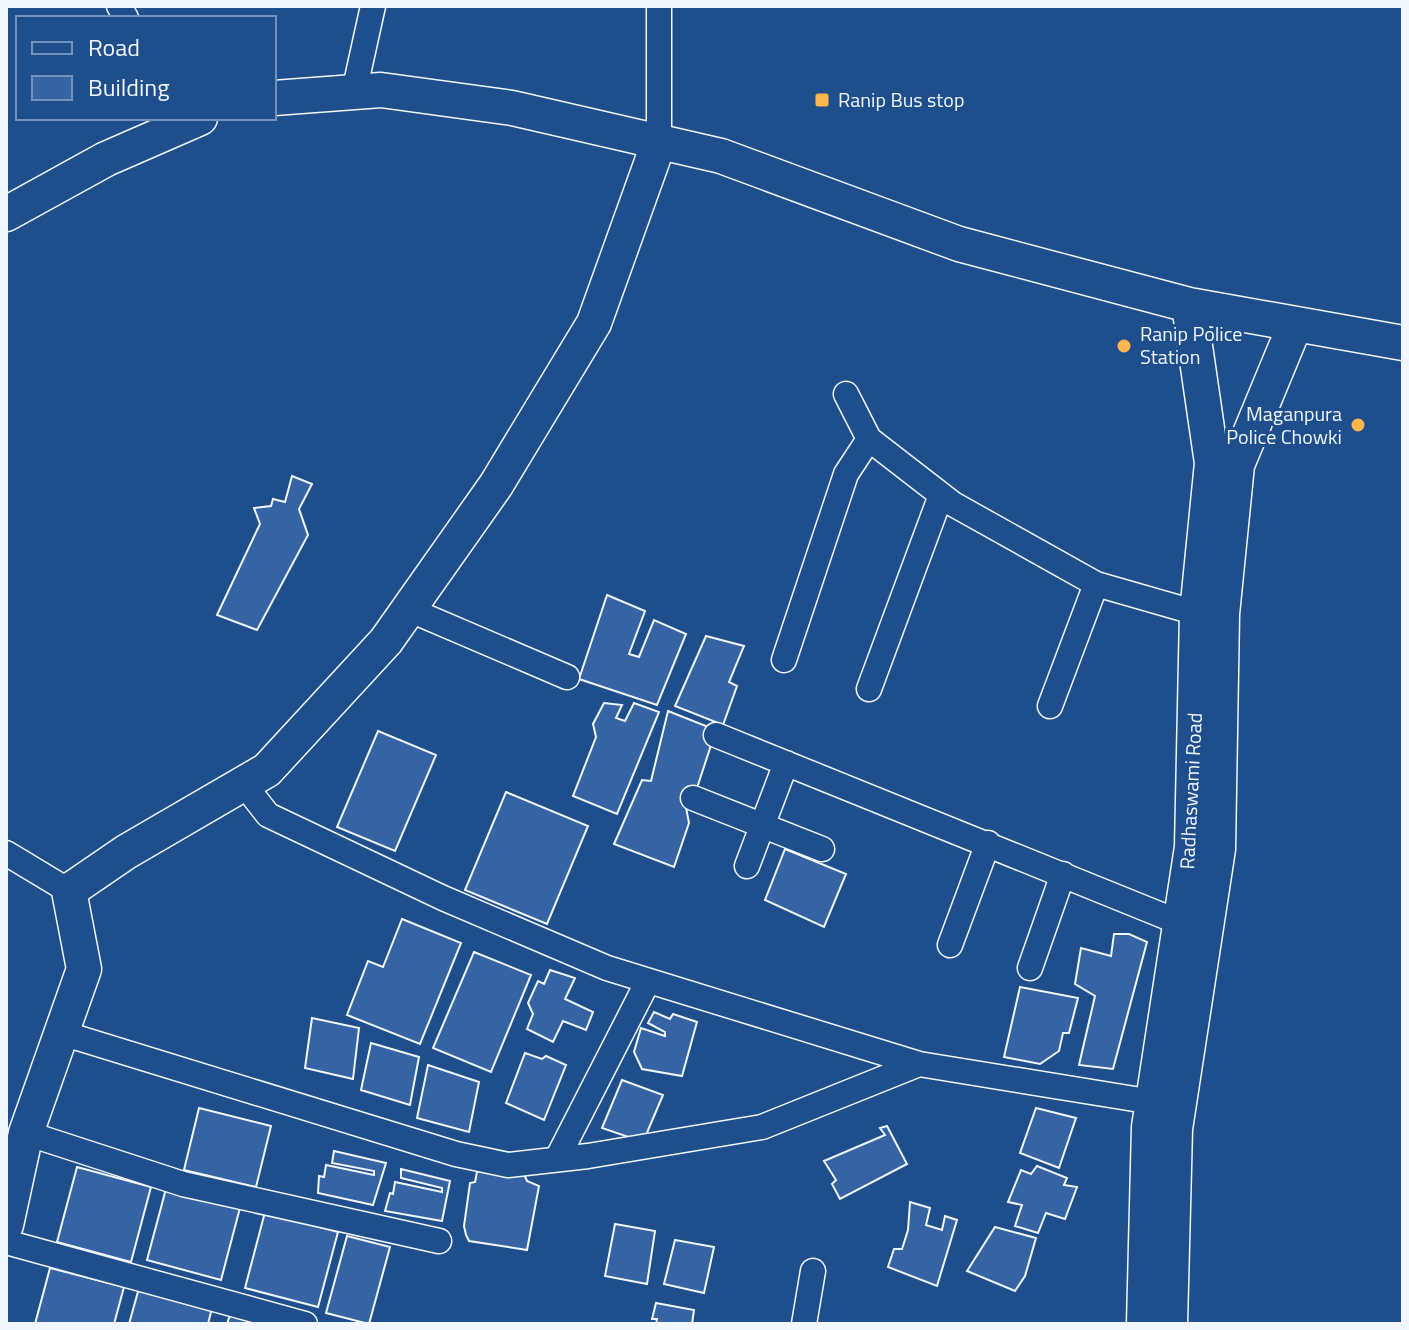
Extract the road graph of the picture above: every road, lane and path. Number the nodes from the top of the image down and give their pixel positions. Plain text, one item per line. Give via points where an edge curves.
1 (373, 6) edge
2 (659, 6) edge
3 (354, 92) junction
4 (276, 98) edge
5 (191, 120) edge
6 (659, 142) junction
7 (6, 214) edge
8 (1189, 305) junction
9 (1295, 325) junction
10 (1403, 343) edge
11 (846, 394) dead end
12 (869, 439) junction
13 (941, 495) junction
14 (1096, 584) junction
15 (408, 609) junction
16 (1197, 613) junction
17 (784, 660) dead end
18 (567, 677) dead end
19 (869, 689) dead end
20 (1050, 706) dead end
21 (716, 735) dead end
22 (786, 763) junction
23 (243, 783) junction
24 (693, 798) dead end
25 (763, 826) junction
26 (988, 843) junction
27 (822, 849) dead end
28 (6, 853) edge
29 (747, 866) dead end
30 (1063, 874) junction
31 (69, 891) junction
32 (1181, 923) junction
33 (950, 945) dead end
34 (1030, 968) dead end
35 (648, 981) junction
36 (62, 1033) junction
37 (919, 1064) junction
38 (1153, 1102) junction
39 (26, 1133) junction
40 (557, 1159) junction
41 (6, 1225) edge
42 (439, 1241) dead end
43 (6, 1242) edge
44 (813, 1271) dead end
45 (305, 1324) edge
46 (804, 1324) edge
47 (1144, 1324) edge
48 (1170, 1324) edge

1 - 3 street
2 - 6 street
3 - 4 street
3 - 6 street via 381,90 512,108
5 - 7 street
6 - 8 street via 721,156 959,244
6 - 15 street via 594,323 496,485
8 - 9 street
8 - 16 street, Radhaswami Road via 1212,463
9 - 10 street
9 - 48 street, Radhaswami Road via 1237,465 1222,614 1218,849 1175,1129
11 - 12 street
12 - 13 street
12 - 17 street via 846,474
13 - 14 street
13 - 19 street
14 - 16 street
14 - 20 street
15 - 18 street
15 - 23 street via 386,641 267,770
16 - 32 street, Radhaswami Road via 1192,847
21 - 22 street
22 - 25 street
22 - 26 street
23 - 31 street
23 - 35 street via 268,815 443,898
24 - 25 street
25 - 27 street
25 - 29 street
26 - 30 street
26 - 33 street
28 - 31 street
30 - 32 street
30 - 34 street
31 - 36 street via 84,969
32 - 38 street, Radhaswami Road
35 - 37 street
35 - 40 street
36 - 39 street
36 - 40 street via 456,1154 508,1165
37 - 38 street
37 - 40 street via 762,1127
38 - 47 street, Radhaswami Road
39 - 41 street
39 - 42 street via 183,1184
43 - 45 street
44 - 46 street

